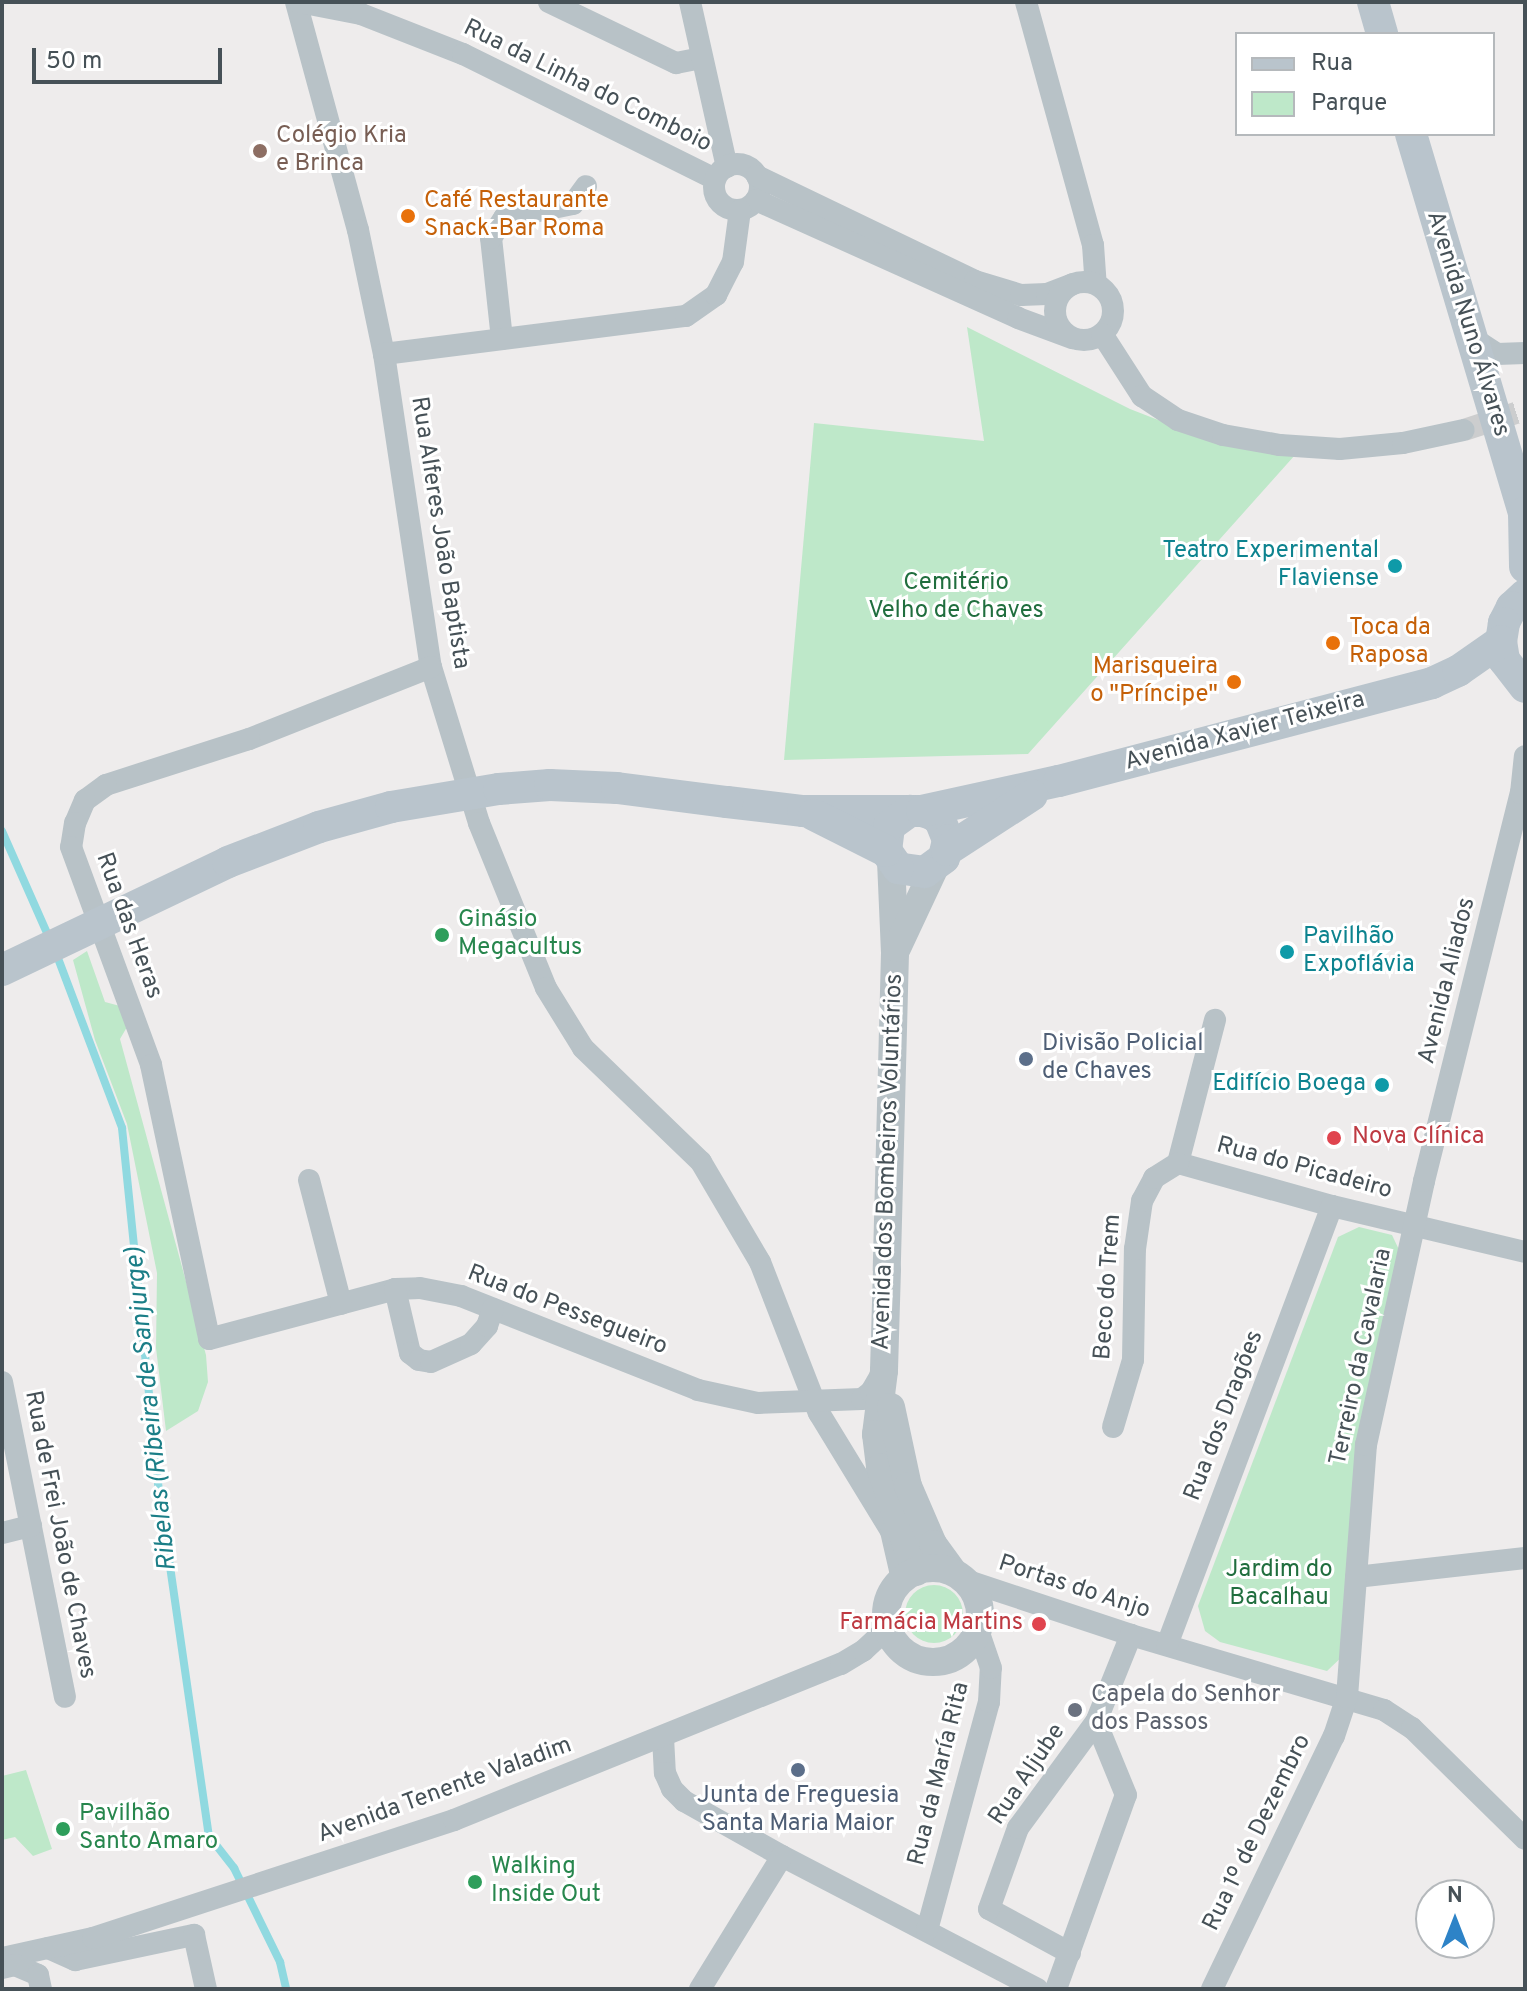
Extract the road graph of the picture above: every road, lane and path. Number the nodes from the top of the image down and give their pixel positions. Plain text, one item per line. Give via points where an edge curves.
1 (297, 2) edge
2 (549, 2) edge
3 (690, 2) edge
4 (1026, 2) edge
5 (1373, 2) edge
6 (570, 7) edge
7 (1381, 32) edge
8 (702, 58) junction
9 (1412, 136) edge
10 (721, 173) junction
11 (757, 176) junction
12 (586, 186) dead end
13 (748, 205) junction
14 (1073, 284) junction
15 (1096, 284) junction
16 (1102, 334) junction
17 (1471, 337) junction
18 (1072, 338) junction
19 (502, 339) junction
20 (1525, 353) edge
21 (384, 354) junction
22 (1464, 430) tunnel mouth
23 (1524, 515) edge
24 (1525, 567) edge
25 (1525, 595) edge
26 (1501, 641) junction
27 (431, 667) junction
28 (1519, 682) edge
29 (1432, 683) junction
30 (1525, 756) edge
31 (1059, 781) junction
32 (1523, 788) edge
33 (803, 811) junction
34 (916, 811) junction
35 (889, 856) junction
36 (940, 860) junction
37 (895, 953) junction
38 (2, 970) edge
39 (1215, 1020) dead end
40 (1178, 1163) junction
41 (309, 1180) dead end
42 (1424, 1181) junction
43 (1332, 1206) junction
44 (1382, 1217) junction
45 (1417, 1225) junction
46 (1525, 1252) edge
47 (395, 1289) junction
48 (341, 1304) junction
49 (493, 1309) junction
50 (209, 1339) joint
51 (884, 1371) junction
52 (2, 1382) edge
53 (814, 1403) junction
54 (1113, 1427) dead end
55 (31, 1526) junction
56 (2, 1533) edge
57 (1525, 1558) edge
58 (909, 1576) junction
59 (959, 1576) junction
60 (1356, 1577) junction
61 (887, 1629) junction
62 (978, 1631) junction
63 (1131, 1635) junction
64 (1167, 1645) junction
65 (65, 1697) dead end
66 (1347, 1697) junction
67 (1096, 1722) junction
68 (663, 1737) junction
69 (1525, 1839) edge
70 (782, 1856) junction
71 (927, 1930) junction
72 (48, 1948) junction
73 (1070, 1953) junction
74 (2, 1958) edge
75 (2, 1968) edge
76 (41, 1989) edge
77 (206, 1989) edge
78 (700, 1989) edge
79 (1038, 1989) edge
80 (1056, 1989) edge
81 (1212, 1989) edge

1 - 10 street, Rua da Linha do Comboio via 361,14 463,54
1 - 21 street, Rua Alferes João Baptista via 358,230
2 - 6 street
3 - 8 street
4 - 15 street via 1093,245
5 - 7 main road
6 - 8 street via 676,63
8 - 10 street
9 - 17 main road, Avenida Nuno Álvares
10 - 11 street via 747,167
10 - 13 street via 714,190 722,205
11 - 13 street via 760,184
11 - 14 street via 975,281 1021,295 1047,294
12 - 19 street via 573,204 504,218 491,238
13 - 18 street
13 - 19 street via 733,262 716,295 686,316
14 - 15 street
14 - 18 street via 1060,294 1054,314
15 - 16 street via 1113,307
16 - 18 street
16 - 22 street via 1142,396 1178,420 1223,435 1340,449
17 - 20 street via 1497,354
17 - 23 main road, Avenida Nuno Álvares
19 - 21 street
21 - 27 street, Rua Alferes João Baptista
23 - 24 main road, Avenida Nuno Álvares
25 - 26 main road via 1512,607
26 - 28 main road via 1504,660
26 - 29 main road
27 - 50 street, Rua das Heras via 249,739 106,785 85,800 75,823 71,847 151,1065
27 - 53 street, Rua Alferes João Baptista via 479,823 546,988 583,1048 701,1162 765,1273
28 - 29 main road
29 - 31 main road, Avenida Xavier Teixeira
30 - 32 street, Avenida Aliados
31 - 34 main road, Avenida Xavier Teixeira
31 - 36 main road, Avenida Xavier Teixeira via 1005,811
32 - 42 street, Avenida Aliados
33 - 34 main road, Avenida Xavier Teixeira
33 - 35 main road
33 - 38 main road, bridge via 550,785 391,807 319,827 228,862
34 - 35 main road via 889,826
34 - 36 main road via 940,820 948,840
35 - 36 main road via 907,872
35 - 37 street, Avenida dos Bombeiros Voluntários
36 - 37 street, Avenida dos Bombeiros Voluntários
37 - 51 street, Avenida dos Bombeiros Voluntários
39 - 40 street
40 - 43 street, Rua do Picadeiro
40 - 54 street, Beco do Trem via 1154,1178 1142,1201 1135,1249 1133,1360
41 - 48 street
42 - 44 street, Avenida Aliados via 1412,1202
42 - 45 street, Avenida Aliados
43 - 44 street, Rua do Picadeiro
43 - 64 street, Rua dos Dragões
44 - 45 street, Rua do Picadeiro
45 - 46 street, Rua do Picadeiro
45 - 60 street, Terreiro da Cavalaria via 1366,1445
47 - 48 street, Rua do Pessegueiro
47 - 49 street, Rua do Pessegueiro via 461,1296
47 - 49 street via 410,1353 419,1360 431,1362 471,1344
48 - 50 street, Rua do Pessegueiro
49 - 53 street, Rua do Pessegueiro via 708,1393 765,1404
51 - 53 street, Rua do Pessegueiro via 862,1399
51 - 58 street, Avenida dos Bombeiros Voluntários via 876,1422 878,1456
51 - 59 street, Avenida dos Bombeiros Voluntários via 908,1486 933,1544
52 - 55 street, Rua de Frei João de Chaves
53 - 58 street, Rua Alferes João Baptista via 891,1531
55 - 56 street
55 - 65 street, Rua de Frei João de Chaves
57 - 60 street
58 - 59 street via 940,1568
58 - 61 street via 887,1602
59 - 62 street via 979,1604
59 - 63 street, Portas do Anjo
60 - 66 street, Terreiro da Cavalaria
61 - 62 street via 904,1653 932,1663 960,1655
61 - 68 street, Avenida Tenente Valadim via 841,1664
62 - 71 street, Rua da María Rita via 991,1668 989,1702
63 - 64 street, Portas do Anjo
63 - 67 street
64 - 66 street
66 - 69 street via 1404,1721
66 - 81 street, Rua 1º de Dezembro via 1334,1736
67 - 73 street via 1126,1795
67 - 73 street, Rua Aljube via 1018,1828 989,1909
68 - 70 street via 665,1773 678,1796
68 - 72 street, Avenida Tenente Valadim via 454,1820
70 - 71 street
70 - 78 street
71 - 79 street
72 - 74 street, Avenida Tenente Valadim
72 - 77 street via 75,1960 194,1935
73 - 80 street
75 - 76 street via 15,1965 38,1975

